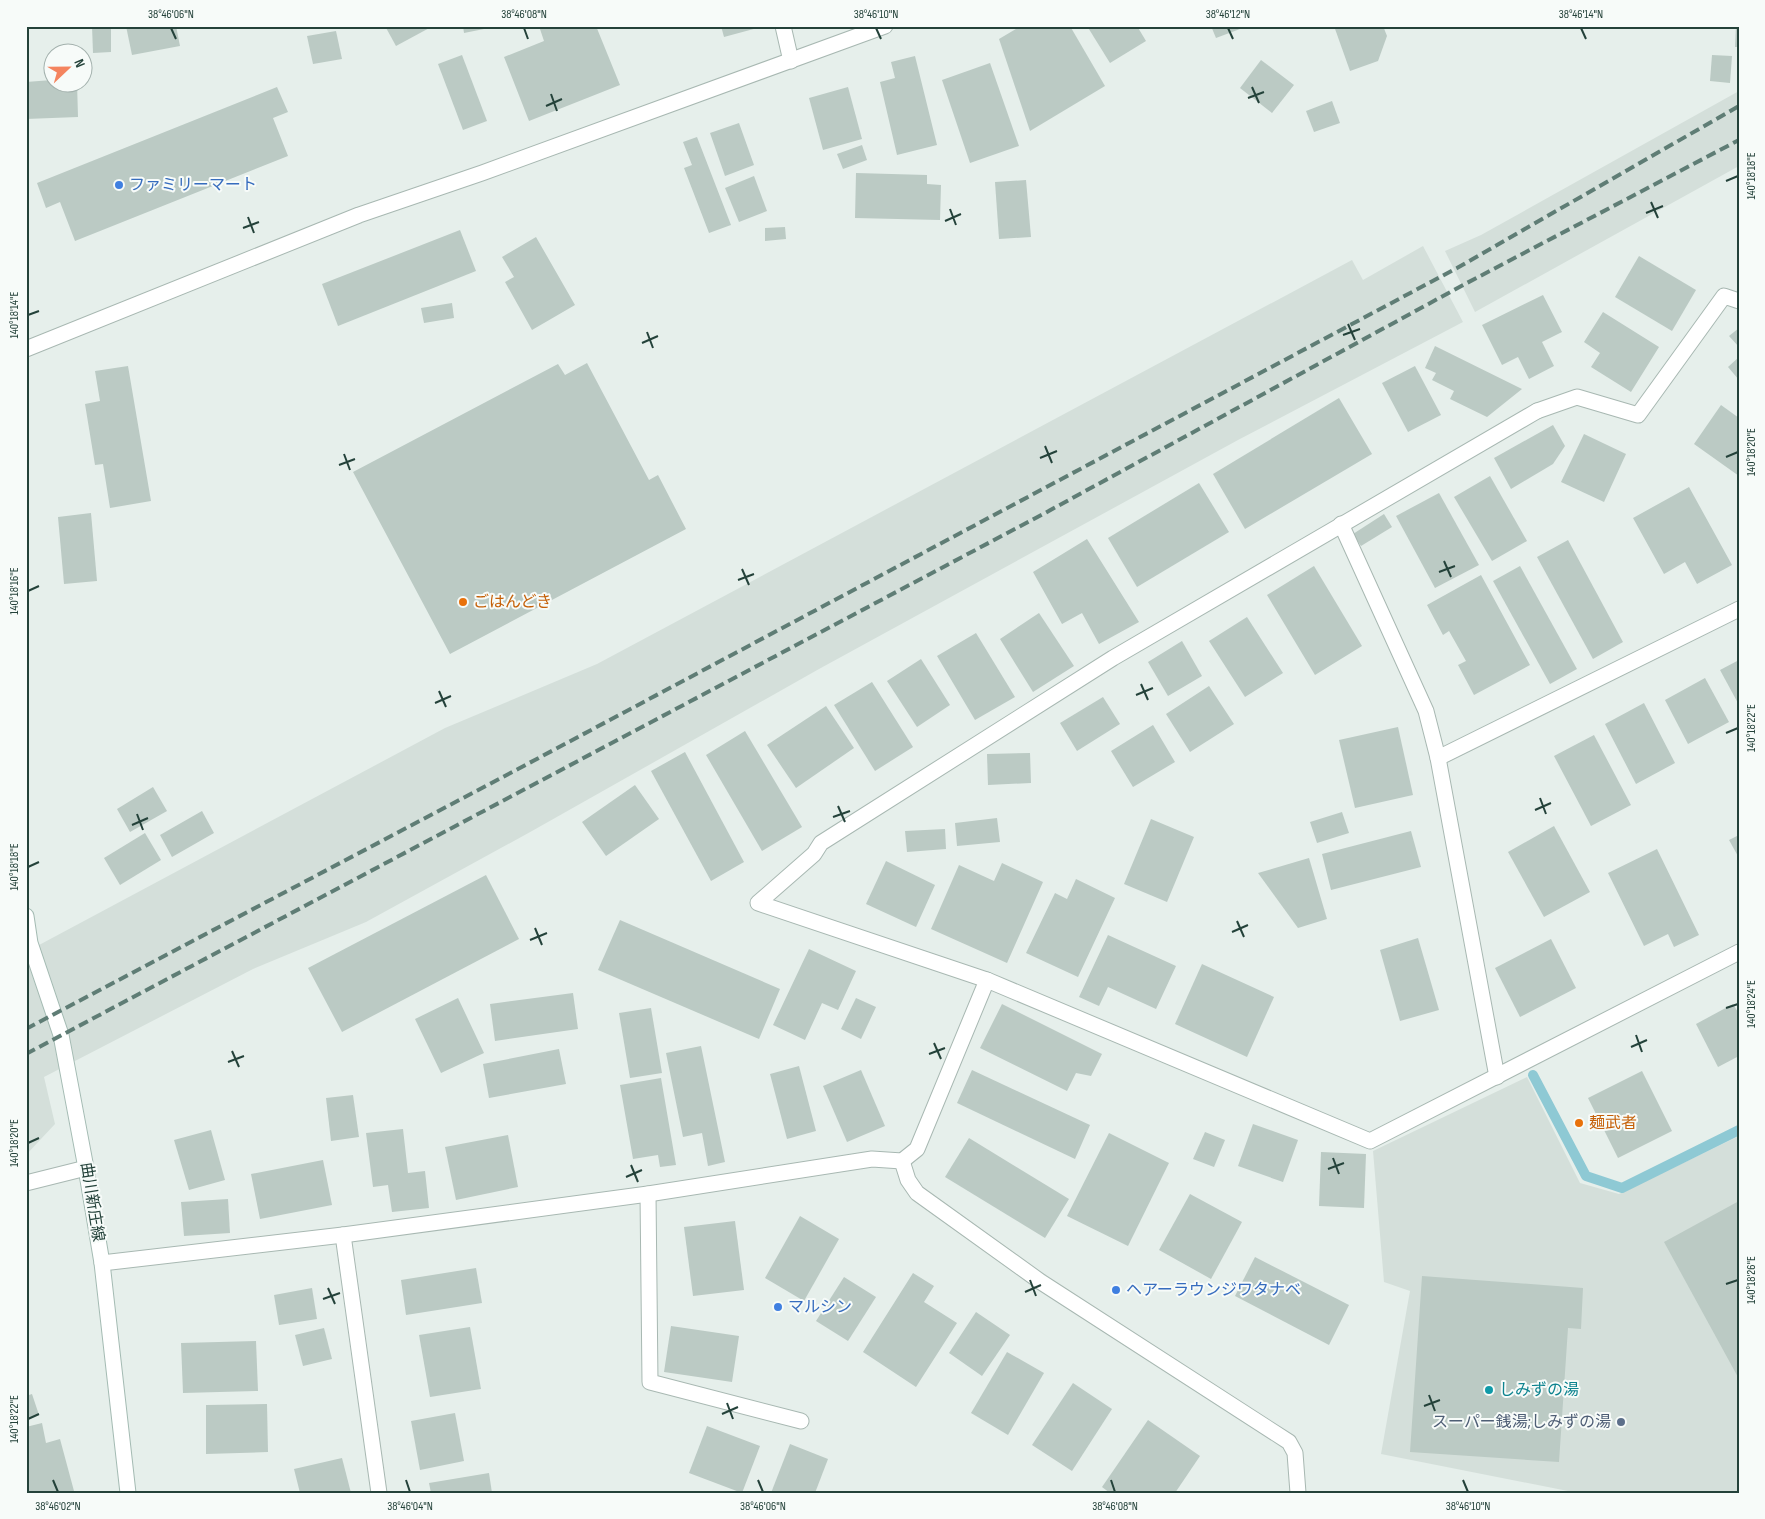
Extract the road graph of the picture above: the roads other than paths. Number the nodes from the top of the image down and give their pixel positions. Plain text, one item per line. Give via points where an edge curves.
1 (783, 26) edge
2 (885, 26) edge
3 (791, 60) junction
4 (1739, 301) edge
5 (26, 349) edge
6 (1342, 524) junction
7 (1739, 609) edge
8 (1438, 758) junction
9 (26, 916) edge
10 (1739, 952) edge
11 (987, 980) junction
12 (1497, 1077) junction
13 (902, 1161) junction
14 (86, 1168) junction
15 (26, 1183) edge
16 (648, 1194) junction
17 (343, 1235) junction
18 (102, 1262) junction
19 (801, 1421) dead end
20 (128, 1493) edge
21 (380, 1493) edge
22 (1298, 1493) edge

1 - 3 street
2 - 3 street
3 - 5 street via 359,215
4 - 6 street via 1724,296 1638,415 1577,397 1537,411
6 - 8 street via 1426,711
6 - 11 street via 1113,658 821,843 814,854 758,903
7 - 8 street
8 - 12 street
9 - 14 street, 曲川新庄線 via 30,943 61,1035
10 - 12 street
11 - 12 street via 1370,1141
11 - 13 street via 918,1150
13 - 16 street via 872,1159
13 - 22 street via 917,1194 1041,1282 1289,1442 1295,1454
14 - 15 street
14 - 18 street, 曲川新庄線
16 - 17 street
16 - 19 street via 650,1382
17 - 18 street
17 - 21 street
18 - 20 street, 曲川新庄線

